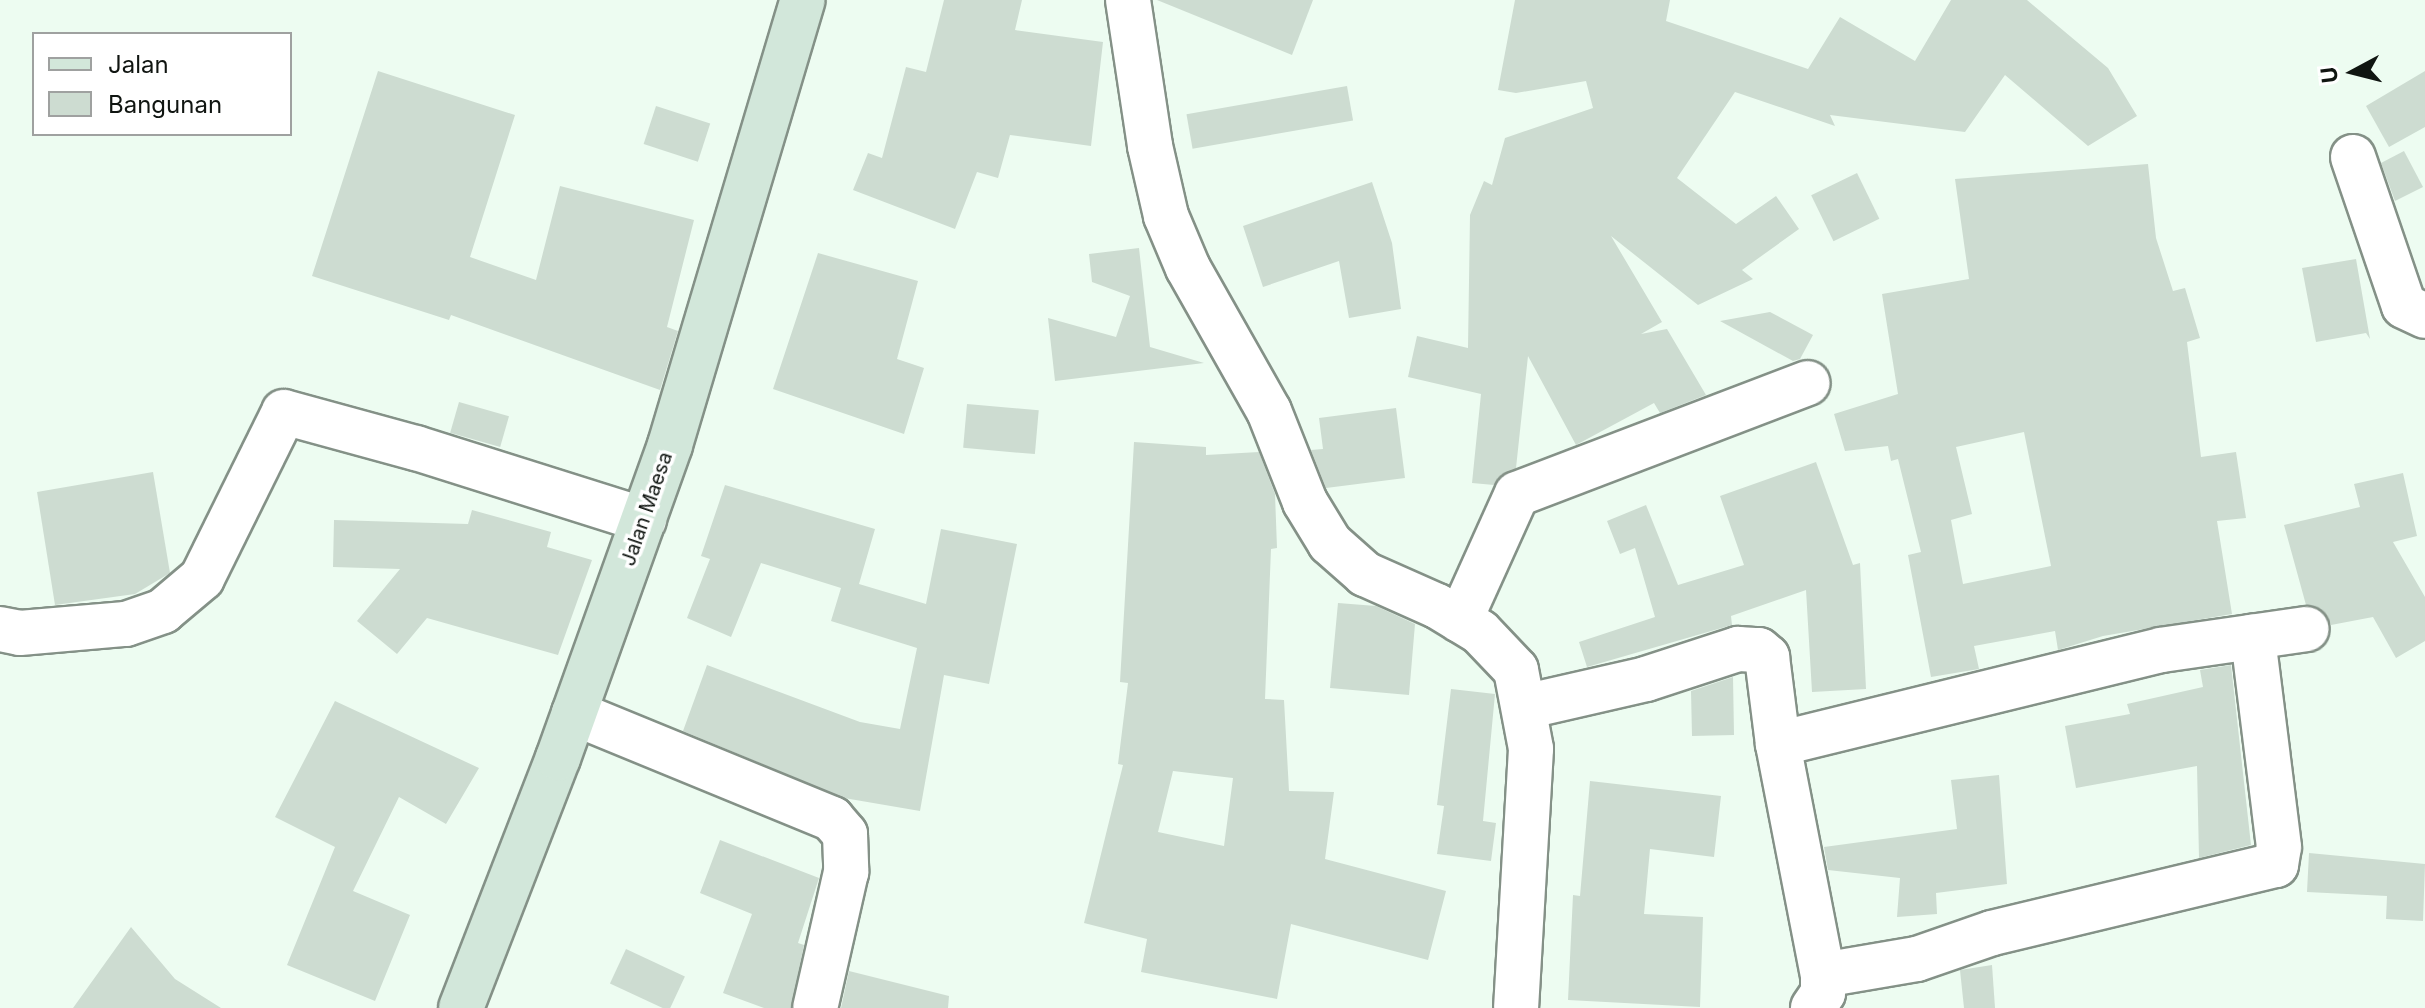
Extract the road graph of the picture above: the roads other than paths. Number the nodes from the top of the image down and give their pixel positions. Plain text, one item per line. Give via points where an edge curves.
1 (803, 0) edge
2 (1128, 0) edge
3 (2353, 157) dead end
4 (2425, 316) edge
5 (1807, 383) dead end
6 (644, 520) junction
7 (1460, 620) junction
8 (0, 629) edge
9 (2306, 629) dead end
10 (2253, 637) junction
11 (1524, 707) junction
12 (574, 713) junction
13 (1778, 744) junction
14 (1818, 992) edge
15 (461, 1008) edge
16 (815, 1008) edge
17 (1516, 1008) edge

1 - 6 street, Jalan Maesa
2 - 7 street via 1166,216 1188,268 1269,411 1305,502 1330,543 1365,574
3 - 4 street via 2404,306
5 - 7 street via 1517,494
6 - 8 street via 284,412 202,578 163,611 126,624 20,633
6 - 12 street, Jalan Maesa
7 - 11 street via 1516,670
9 - 10 street
10 - 13 street via 2161,650
10 - 14 street via 2279,847 2276,865 1992,933
11 - 13 street via 1646,679 1748,647 1759,650 1772,669
11 - 17 street via 1530,791
12 - 15 street, Jalan Maesa
12 - 16 street via 832,819 845,834 846,872
13 - 14 street

